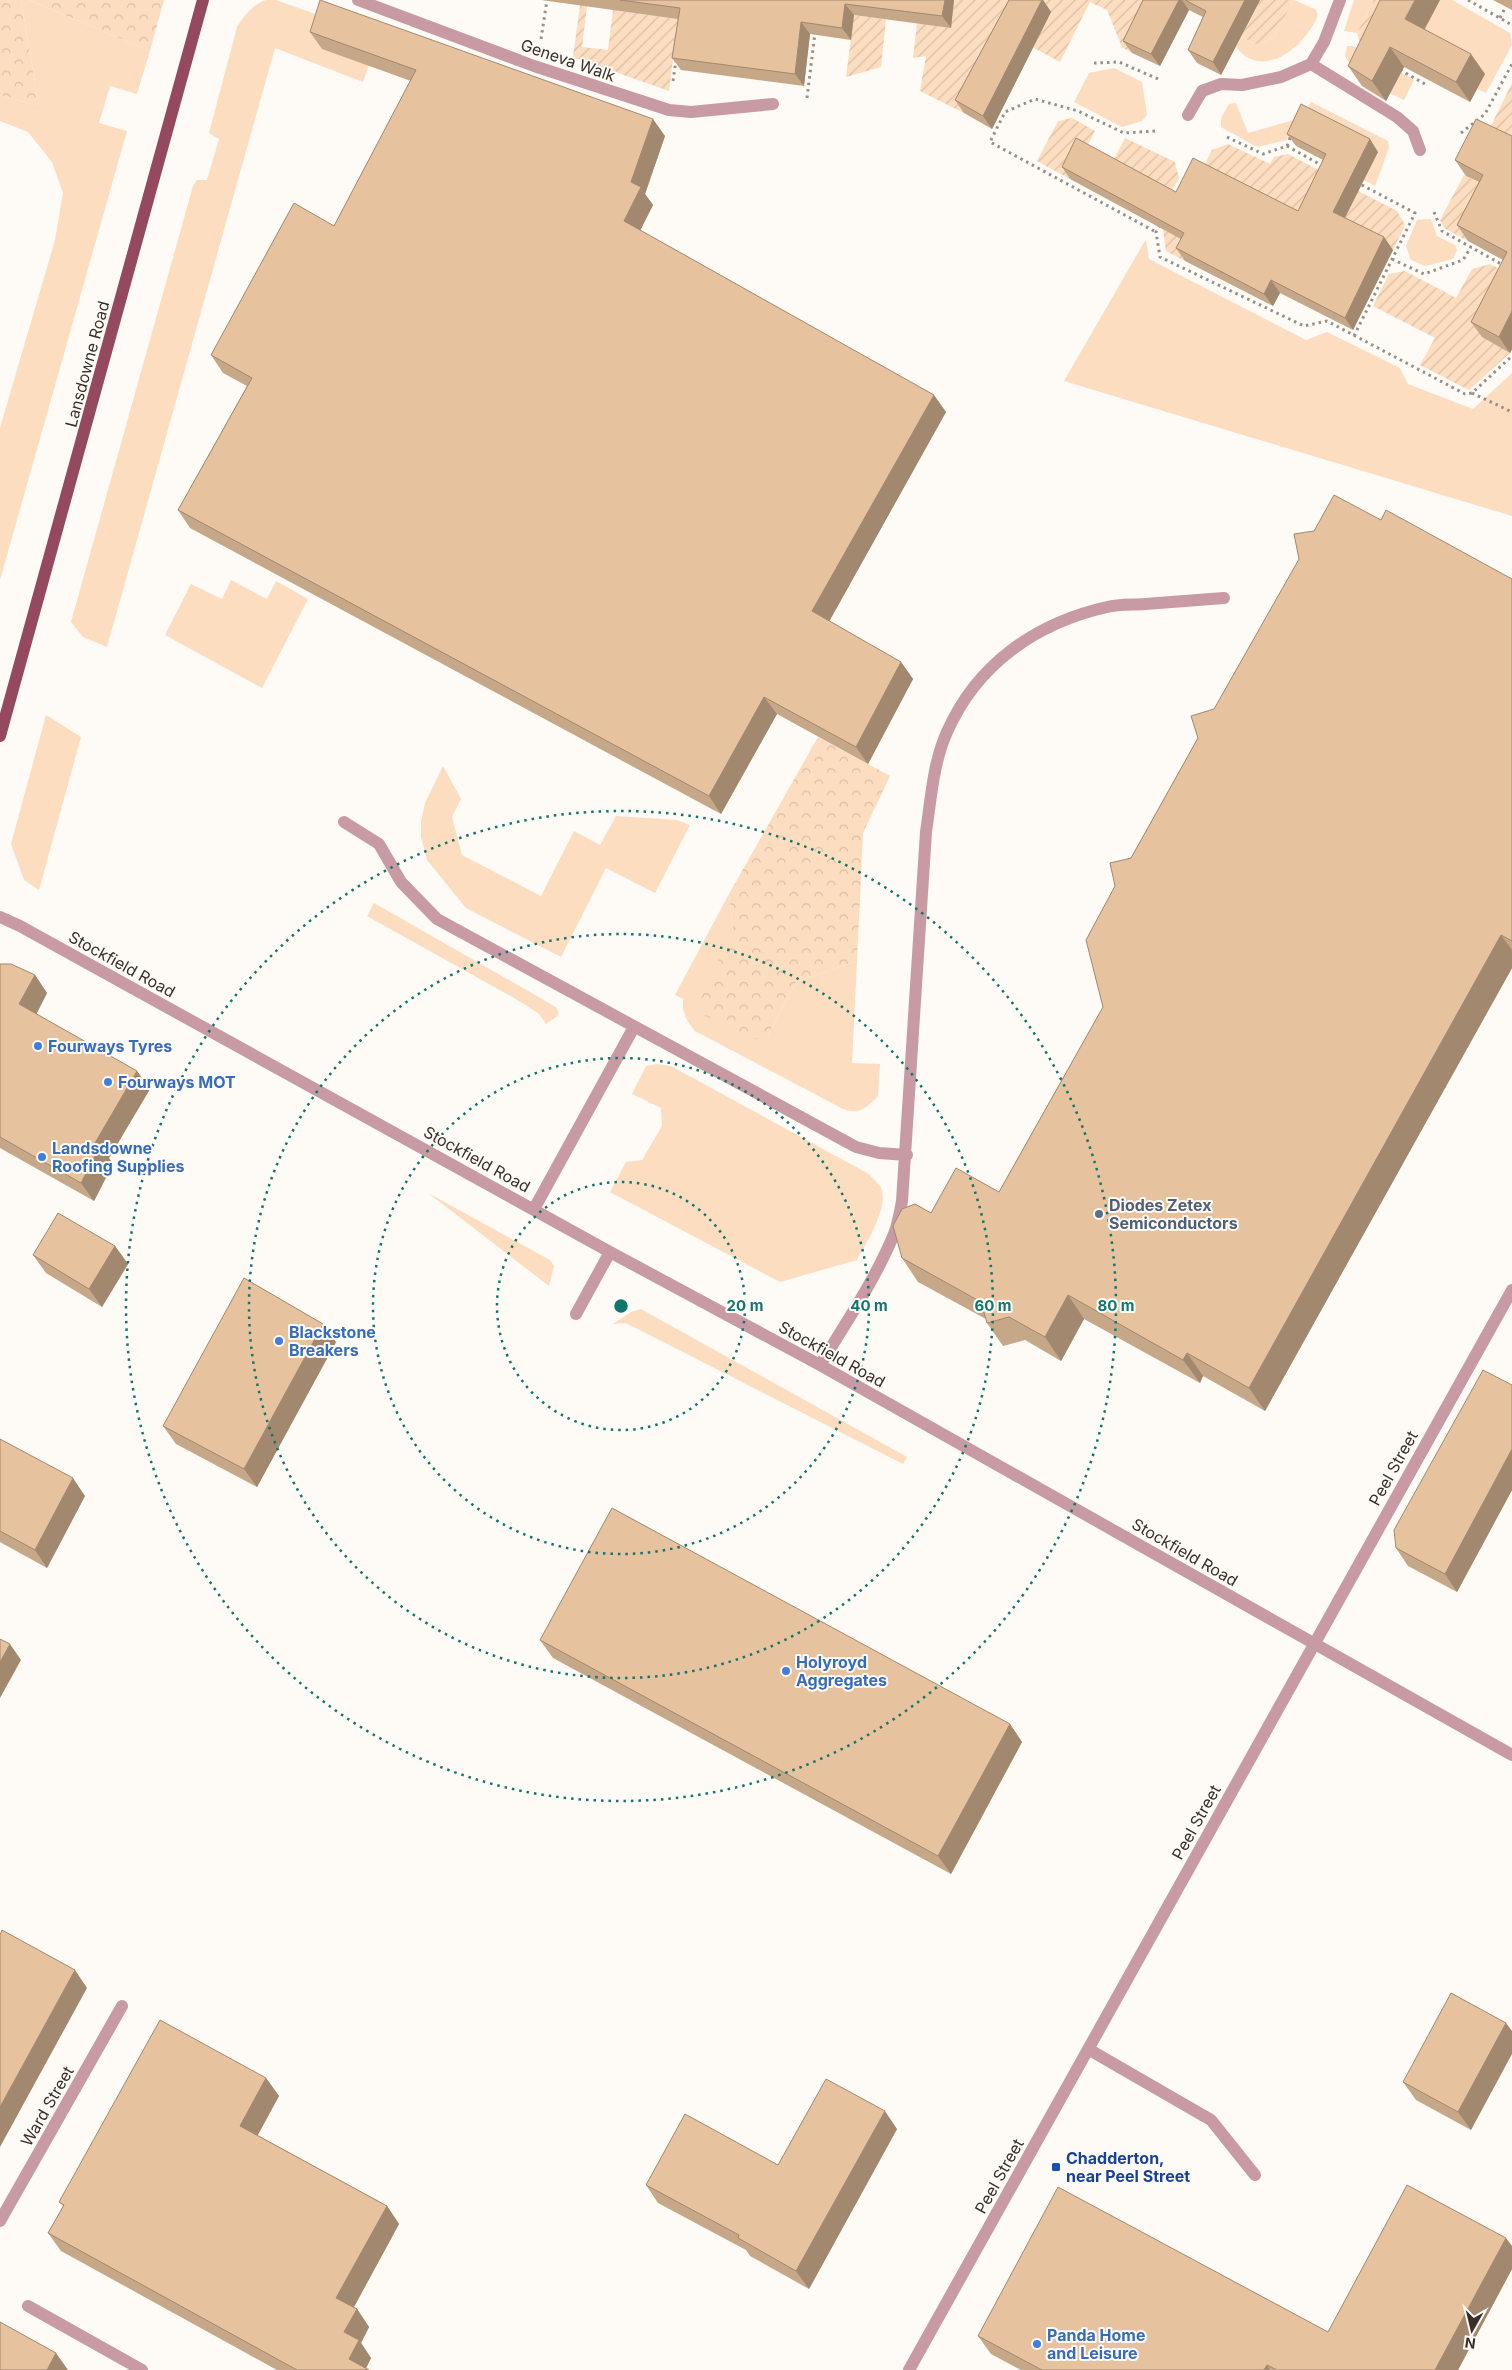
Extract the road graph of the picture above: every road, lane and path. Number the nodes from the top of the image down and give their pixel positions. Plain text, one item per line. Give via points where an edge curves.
1 (203, 0) edge
2 (358, 0) edge
3 (547, 0) edge
4 (1340, 0) edge
5 (1468, 0) edge
6 (1509, 0) edge
7 (1500, 18) junction
8 (816, 25) edge
9 (1512, 25) edge
10 (803, 49) dead end
11 (677, 51) edge
12 (813, 51) junction
13 (1094, 63) dead end
14 (1311, 64) junction
15 (1512, 64) edge
16 (534, 66) junction
17 (1393, 66) edge
18 (1158, 79) dead end
19 (1425, 84) edge
20 (807, 98) dead end
21 (773, 104) dead end
22 (669, 110) junction
23 (1188, 115) dead end
24 (1294, 127) edge
25 (1156, 132) dead end
26 (1461, 133) dead end
27 (1227, 137) dead end
28 (1287, 146) junction
29 (1420, 150) dead end
30 (1325, 167) edge
31 (1354, 181) edge
32 (1434, 212) dead end
33 (1161, 223) edge
34 (1156, 232) junction
35 (1471, 248) junction
36 (1392, 260) junction
37 (1504, 266) edge
38 (1354, 336) junction
39 (1512, 356) edge
40 (1472, 393) junction
41 (1512, 412) edge
42 (1224, 598) dead end
43 (0, 736) edge
44 (344, 822) dead end
45 (0, 917) edge
46 (634, 1027) junction
47 (907, 1155) junction
48 (534, 1209) junction
49 (610, 1252) junction
50 (1512, 1290) edge
51 (576, 1314) dead end
52 (820, 1365) junction
53 (1314, 1642) junction
54 (1512, 1755) edge
55 (122, 2006) dead end
56 (1088, 2049) junction
57 (1255, 2175) dead end
58 (0, 2221) edge
59 (28, 2306) dead end
60 (142, 2370) edge
61 (909, 2370) edge

1 - 43 main road, Lansdowne Road
2 - 16 street, Geneva Walk
3 - 16 path via 540,52
4 - 14 street via 1324,42
5 - 7 path
6 - 7 path
7 - 9 path
8 - 12 path
10 - 12 path
11 - 22 path
12 - 20 path
13 - 18 path via 1119,62
14 - 23 street via 1281,77 1242,85 1221,84 1202,91
14 - 29 street via 1398,118 1412,131
15 - 26 path via 1485,114
16 - 22 street, Geneva Walk
17 - 19 path
21 - 22 street, Geneva Walk via 691,112
24 - 28 path
25 - 34 path via 1124,133 1078,111 1035,98 1005,112 990,142
27 - 28 path via 1263,154
28 - 30 path
31 - 36 path via 1415,212
32 - 35 path via 1442,231
33 - 34 path
34 - 38 path via 1160,257 1304,326 1327,321
35 - 36 path via 1463,260 1424,274
35 - 37 path
36 - 38 path
38 - 40 path via 1465,394
39 - 40 path
40 - 41 path
42 - 47 street via 1109,607 1066,619 1037,632 1003,656 971,690 946,733 933,780 926,832
44 - 46 street via 379,844 401,882 437,919
45 - 48 street, Stockfield Road
46 - 47 street via 856,1147
46 - 48 street
47 - 52 street via 902,1201 894,1233 853,1313
48 - 49 street, Stockfield Road
49 - 51 street
49 - 52 street, Stockfield Road
50 - 53 street, Peel Street
52 - 53 street, Stockfield Road
53 - 54 street, Stockfield Road
53 - 56 street, Peel Street
55 - 58 street, Ward Street
56 - 57 street via 1211,2120
56 - 61 street, Peel Street
59 - 60 street

